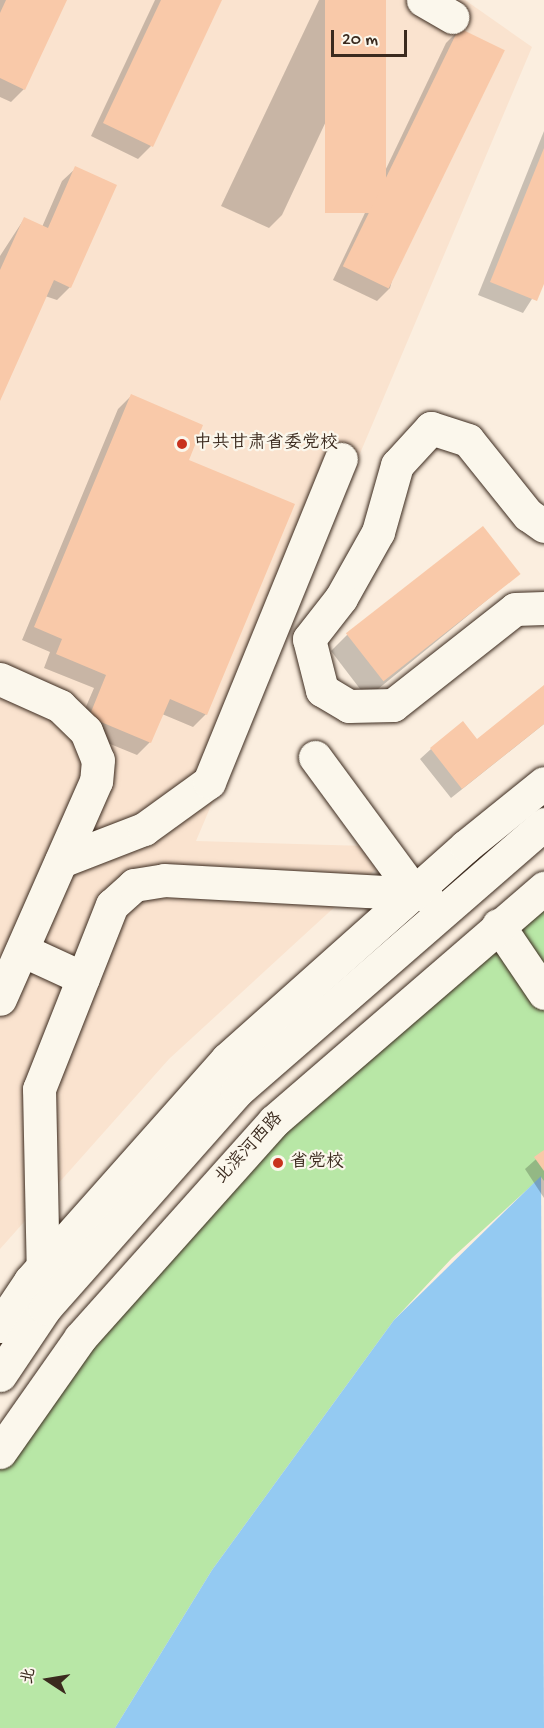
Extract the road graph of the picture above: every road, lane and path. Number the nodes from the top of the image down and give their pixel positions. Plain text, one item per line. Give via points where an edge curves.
1 (423, 0) edge
2 (453, 17) dead end
3 (341, 459) dead end
4 (544, 526) edge
5 (544, 608) edge
6 (0, 680) edge
7 (315, 758) dead end
8 (544, 783) edge
9 (544, 824) edge
10 (61, 861) junction
11 (544, 888) edge
12 (414, 892) junction
13 (454, 897) junction
14 (498, 925) junction
15 (22, 950) junction
16 (82, 978) junction
17 (544, 993) edge
18 (0, 999) edge
19 (42, 1268) junction
20 (45, 1308) junction
21 (0, 1326) edge
22 (0, 1375) edge
23 (0, 1452) edge

1 - 2 main road
3 - 10 main road via 209,782 144,829
4 - 5 main road via 528,515 468,440 431,428 397,465 378,532 341,598 309,639 322,690 349,706 393,705 515,609
6 - 10 main road via 60,706 86,730 98,760 96,781
7 - 12 main road
8 - 12 main road
9 - 13 main road
10 - 15 main road
11 - 14 main road, 北滨河西路
12 - 13 main road
12 - 16 main road via 164,880 134,885 112,905
12 - 19 main road via 227,1059
13 - 20 main road via 237,1091
14 - 17 main road
14 - 23 main road, 北滨河西路 via 274,1121 80,1338
15 - 16 main road
15 - 18 main road
16 - 19 main road via 39,1089
19 - 20 main road
19 - 21 main road
20 - 22 main road

